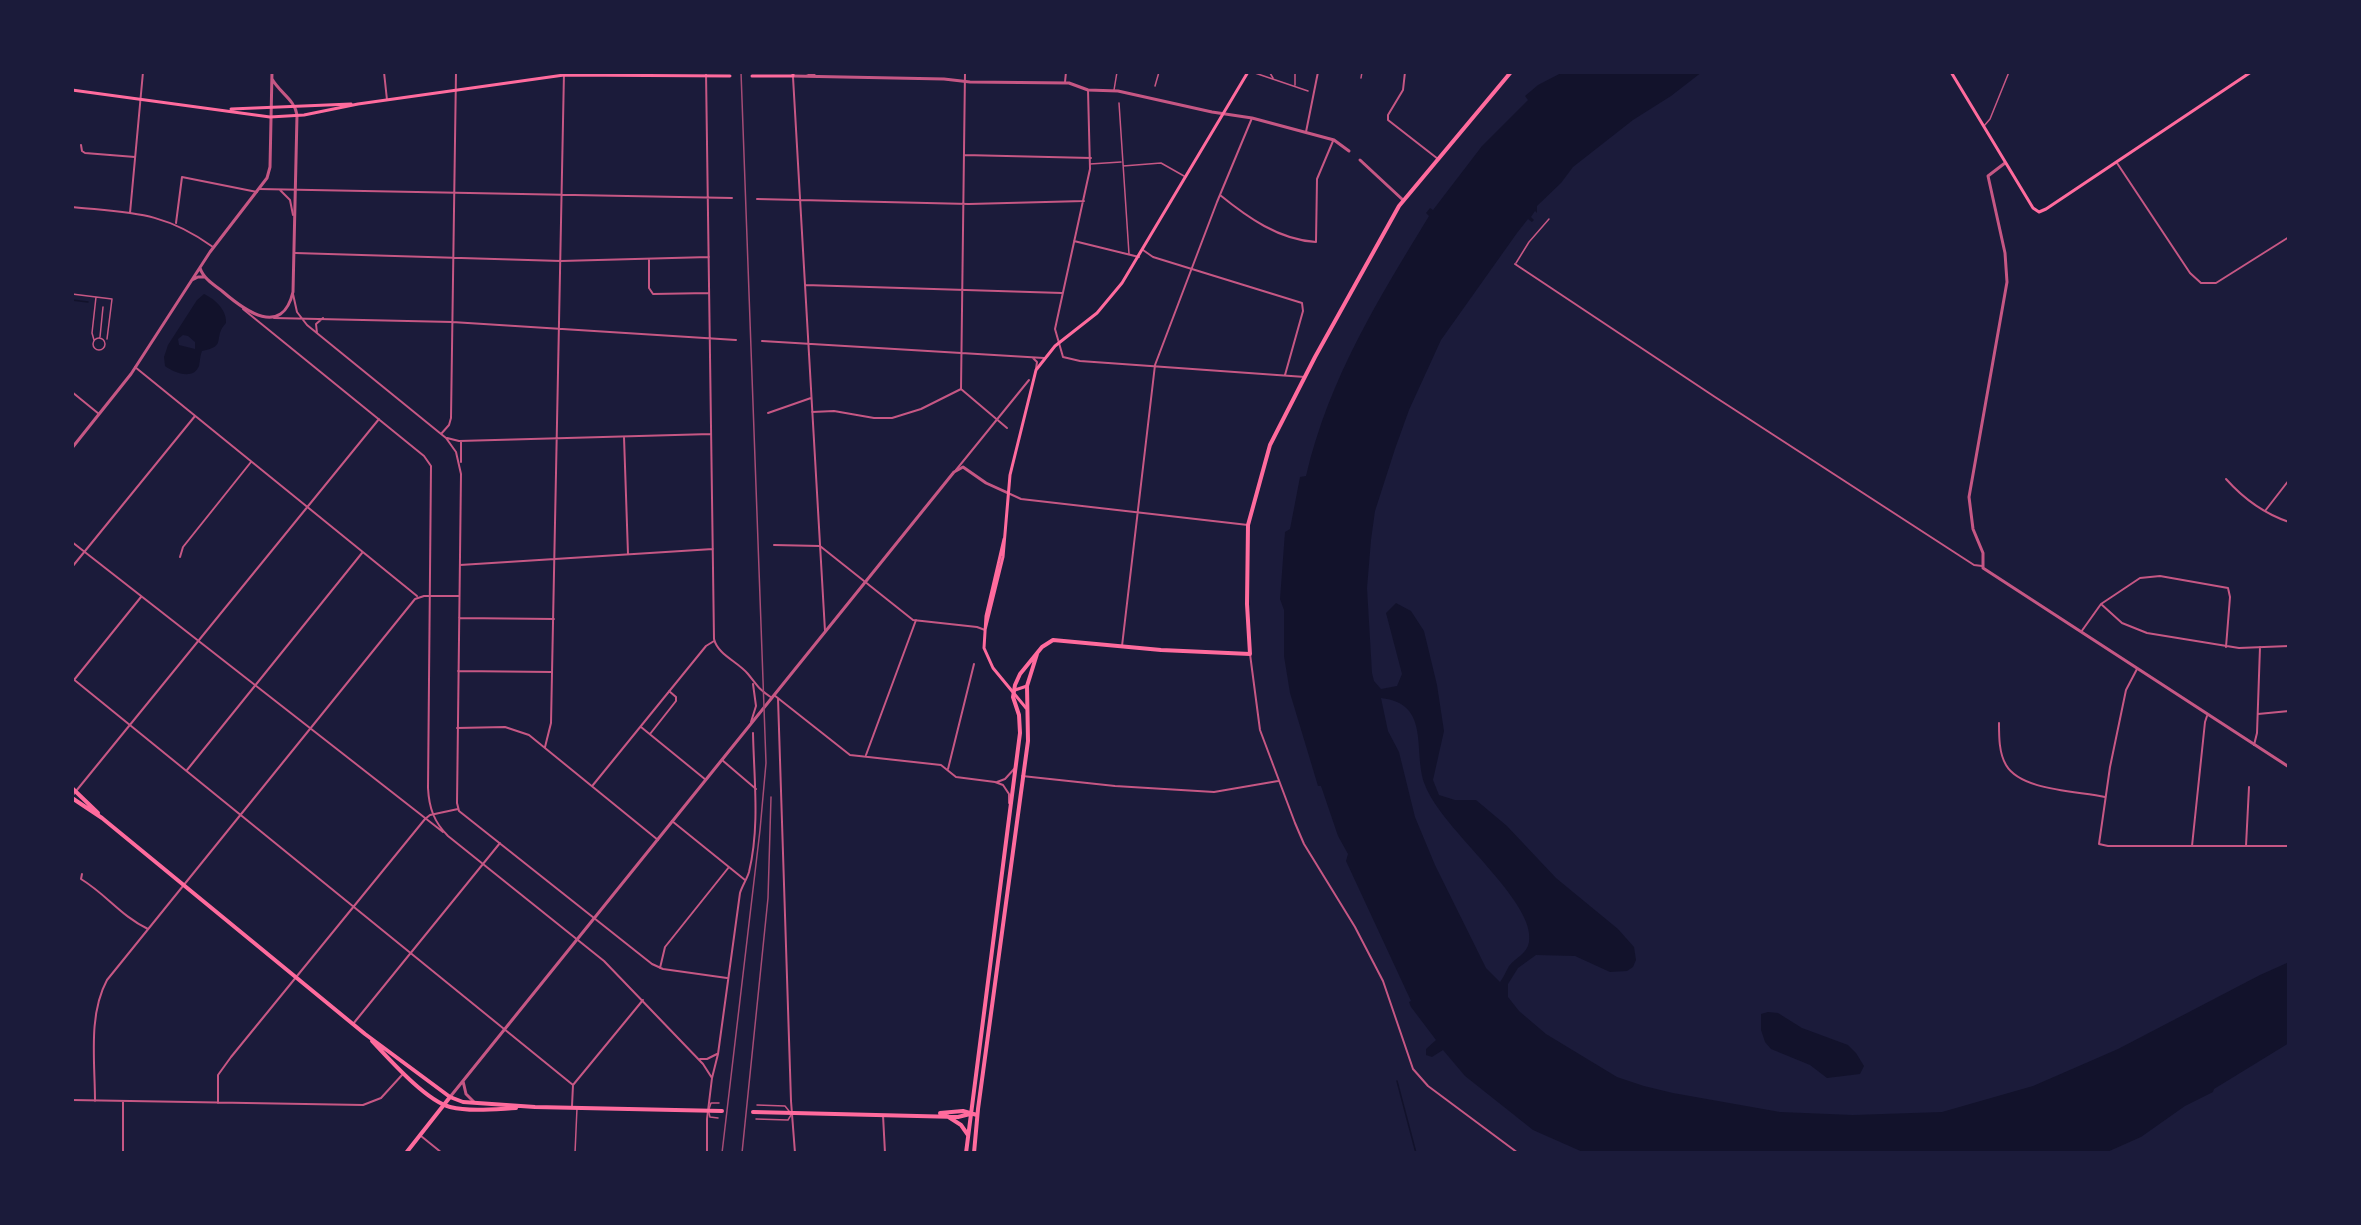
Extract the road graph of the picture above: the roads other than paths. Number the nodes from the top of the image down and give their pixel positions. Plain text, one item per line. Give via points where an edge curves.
1 (143, 72) edge
2 (272, 72) edge
3 (384, 72) edge
4 (456, 72) edge
5 (805, 72) edge
6 (965, 72) edge
7 (1066, 72) edge
8 (1117, 72) edge
9 (1159, 72) edge
10 (1250, 72) edge
11 (1295, 72) edge
12 (1318, 72) edge
13 (1362, 72) edge
14 (1404, 72) edge
15 (1511, 72) edge
16 (1952, 72) edge
17 (2009, 72) edge
18 (2251, 72) edge
19 (565, 73) edge
20 (1270, 73) edge
21 (706, 74) edge
22 (793, 74) edge
23 (730, 76) dead end
24 (752, 76) dead end
25 (819, 76) junction
26 (272, 78) junction
27 (1274, 78) junction
28 (1361, 78) dead end
29 (965, 82) junction
30 (1065, 82) junction
31 (1295, 85) junction
32 (1155, 86) dead end
33 (72, 90) edge
34 (455, 90) junction
35 (1088, 90) junction
36 (1113, 91) junction
37 (1308, 91) dead end
38 (142, 99) junction
39 (387, 100) junction
40 (1119, 103) dead end
41 (358, 104) junction
42 (296, 108) junction
43 (226, 109) junction
44 (271, 109) junction
45 (1222, 113) junction
46 (297, 116) junction
47 (270, 117) junction
48 (1252, 118) junction
49 (1984, 127) junction
50 (1306, 132) junction
51 (1334, 140) junction
52 (81, 145) dead end
53 (1349, 151) dead end
54 (964, 155) junction
55 (136, 158) junction
56 (1090, 158) junction
57 (1438, 159) junction
58 (1360, 160) dead end
59 (1122, 162) junction
60 (2116, 162) junction
61 (2005, 163) junction
62 (1090, 164) junction
63 (1123, 166) junction
64 (1186, 177) junction
65 (272, 188) junction
66 (258, 190) junction
67 (296, 190) junction
68 (454, 194) junction
69 (563, 195) junction
70 (1220, 195) junction
71 (708, 198) junction
72 (732, 198) dead end
73 (757, 199) dead end
74 (799, 200) junction
75 (1403, 200) junction
76 (1084, 201) junction
77 (963, 204) junction
78 (72, 207) edge
79 (130, 213) junction
80 (1550, 219) dead end
81 (176, 224) junction
82 (295, 227) junction
83 (2289, 237) edge
84 (1074, 241) junction
85 (213, 247) junction
86 (1143, 250) junction
87 (294, 253) junction
88 (1129, 254) junction
89 (1139, 256) junction
90 (709, 257) junction
91 (453, 258) junction
92 (649, 259) junction
93 (561, 261) junction
94 (1515, 264) joint
95 (200, 267) junction
96 (1193, 268) junction
97 (205, 277) junction
98 (190, 281) junction
99 (805, 285) junction
100 (963, 289) junction
101 (293, 292) junction
102 (1062, 292) junction
103 (709, 293) junction
104 (72, 294) edge
105 (96, 296) junction
106 (103, 307) dead end
107 (241, 307) junction
108 (270, 318) junction
109 (300, 318) junction
110 (324, 318) junction
111 (452, 322) junction
112 (560, 329) junction
113 (319, 335) junction
114 (100, 338) junction
115 (710, 338) junction
116 (107, 339) dead end
117 (94, 340) junction
118 (736, 340) dead end
119 (762, 341) dead end
120 (1059, 343) junction
121 (808, 345) junction
122 (962, 354) junction
123 (1033, 358) junction
124 (1044, 358) junction
125 (1155, 365) junction
126 (135, 367) junction
127 (1036, 370) junction
128 (1285, 375) junction
129 (1305, 377) junction
130 (1031, 380) junction
131 (961, 390) junction
132 (72, 392) edge
133 (812, 398) junction
134 (812, 412) junction
135 (768, 413) dead end
136 (99, 414) junction
137 (195, 416) junction
138 (378, 419) junction
139 (996, 419) junction
140 (1007, 428) dead end
141 (441, 434) junction
142 (711, 434) junction
143 (624, 436) junction
144 (446, 438) junction
145 (558, 438) junction
146 (461, 441) junction
147 (72, 448) edge
148 (251, 462) junction
149 (954, 472) junction
150 (461, 474) junction
151 (2226, 478) dead end
152 (2289, 480) edge
153 (1008, 493) junction
154 (307, 507) junction
155 (2265, 511) junction
156 (1138, 512) junction
157 (2289, 522) edge
158 (1248, 525) junction
159 (72, 542) edge
160 (774, 545) dead end
161 (820, 546) junction
162 (713, 549) junction
163 (84, 552) junction
164 (362, 553) junction
165 (628, 554) junction
166 (180, 557) dead end
167 (555, 559) junction
168 (460, 565) junction
169 (1982, 566) junction
170 (72, 567) edge
171 (864, 582) junction
172 (429, 596) junction
173 (459, 596) junction
174 (141, 597) junction
175 (418, 597) junction
176 (2101, 604) junction
177 (459, 618) junction
178 (554, 619) junction
179 (916, 620) junction
180 (985, 630) junction
181 (825, 631) junction
182 (2081, 632) junction
183 (198, 641) junction
184 (714, 641) junction
185 (1122, 646) junction
186 (2289, 646) edge
187 (2226, 647) junction
188 (2260, 647) junction
189 (1039, 651) junction
190 (1250, 654) junction
191 (974, 664) dead end
192 (2137, 669) junction
193 (458, 671) junction
194 (552, 672) junction
195 (73, 679) edge
196 (752, 681) junction
197 (255, 685) junction
198 (1027, 686) junction
199 (1013, 690) junction
200 (669, 691) junction
201 (773, 697) junction
202 (778, 698) junction
203 (1026, 708) junction
204 (2289, 711) edge
205 (2259, 714) junction
206 (2208, 715) junction
207 (1998, 723) dead end
208 (130, 725) junction
209 (640, 726) junction
210 (748, 726) junction
211 (457, 728) junction
212 (310, 729) junction
213 (753, 733) dead end
214 (650, 734) junction
215 (2254, 745) junction
216 (545, 747) junction
217 (866, 755) junction
218 (722, 760) junction
219 (2289, 767) edge
220 (1015, 768) junction
221 (186, 771) junction
222 (948, 771) junction
223 (1022, 776) junction
224 (706, 780) junction
225 (1279, 781) junction
226 (994, 782) junction
227 (592, 786) junction
228 (2249, 787) dead end
229 (74, 790) edge
230 (757, 790) junction
231 (2105, 796) junction
232 (72, 797) edge
233 (1010, 806) junction
234 (458, 809) junction
235 (240, 814) junction
236 (432, 814) junction
237 (102, 818) junction
238 (425, 819) junction
239 (672, 821) junction
240 (445, 833) junction
241 (658, 840) junction
242 (500, 843) junction
243 (2192, 846) junction
244 (2246, 846) junction
245 (2289, 846) edge
246 (483, 864) junction
247 (729, 867) junction
248 (82, 874) dead end
249 (746, 880) junction
250 (184, 885) junction
251 (353, 908) junction
252 (596, 918) junction
253 (148, 929) junction
254 (578, 940) junction
255 (410, 955) junction
256 (660, 968) junction
257 (296, 977) junction
258 (727, 978) junction
259 (643, 1000) junction
260 (353, 1024) junction
261 (504, 1031) junction
262 (365, 1034) junction
263 (718, 1053) junction
264 (697, 1058) junction
265 (404, 1073) junction
266 (712, 1078) junction
267 (463, 1080) junction
268 (573, 1085) junction
269 (450, 1097) junction
270 (72, 1100) edge
271 (95, 1101) junction
272 (123, 1102) junction
273 (474, 1102) junction
274 (218, 1103) junction
275 (719, 1103) dead end
276 (444, 1105) junction
277 (758, 1105) dead end
278 (535, 1107) junction
279 (574, 1108) junction
280 (708, 1110) junction
281 (722, 1111) dead end
282 (753, 1112) dead end
283 (792, 1113) junction
284 (934, 1114) junction
285 (970, 1114) junction
286 (883, 1115) junction
287 (977, 1115) junction
288 (946, 1116) junction
289 (718, 1118) dead end
290 (756, 1119) dead end
291 (421, 1136) junction
292 (968, 1136) junction
293 (123, 1153) edge
294 (406, 1153) edge
295 (442, 1153) edge
296 (575, 1153) edge
297 (707, 1153) edge
298 (795, 1153) edge
299 (885, 1153) edge
300 (966, 1153) edge
301 (974, 1153) edge
302 (1518, 1153) edge

1 - 38 street
2 - 26 street
3 - 39 street
4 - 34 street
5 - 25 street
6 - 29 street
7 - 30 street
8 - 36 street
9 - 32 street
10 - 27 street
10 - 45 main road
11 - 31 street
12 - 50 street
13 - 28 street
14 - 57 street via 1401,94 1388,117
15 - 57 main road
16 - 49 main road
17 - 49 street
18 - 60 main road
19 - 21 main road
19 - 34 main road
19 - 69 street
20 - 27 street
21 - 23 main road
21 - 71 street
22 - 24 main road
22 - 25 street
22 - 74 street
25 - 29 street
26 - 42 street
26 - 44 street
27 - 31 street
29 - 30 street
29 - 54 street
30 - 35 street
31 - 37 street
33 - 38 main road
34 - 39 main road
34 - 68 street
35 - 36 street
35 - 56 street
36 - 45 street
38 - 43 main road
38 - 55 street
39 - 41 main road
40 - 59 street
41 - 42 main road
41 - 46 main road
42 - 44 main road
42 - 46 street
43 - 44 main road
43 - 47 main road
44 - 47 street
45 - 48 street
45 - 64 main road
46 - 47 main road
46 - 67 street
47 - 66 street via 269,171
48 - 50 street
48 - 70 street
49 - 61 main road
50 - 51 street
51 - 53 street
51 - 70 street via 1316,182 1316,242 1290,237 1262,225
52 - 55 street via 85,153
54 - 56 street
54 - 77 street
55 - 79 street
56 - 62 street
57 - 75 main road
58 - 75 street
59 - 62 street
59 - 63 street
60 - 61 main road via 2039,212
60 - 83 street via 2200,283 2216,283
61 - 169 street via 1988,176 2005,253 2007,282 1969,497 1973,529 1983,553
62 - 76 street
63 - 64 street via 1161,163
63 - 88 street
64 - 86 main road
65 - 66 street
65 - 67 street
65 - 82 street via 289,198
66 - 81 street via 182,177
66 - 85 street
67 - 68 street
67 - 82 street
68 - 69 street
68 - 91 street
69 - 71 street
69 - 93 street
70 - 96 street
71 - 72 street
71 - 90 street
73 - 74 street
74 - 77 street
74 - 99 street
75 - 129 main road
76 - 77 street
76 - 84 street
77 - 100 street
78 - 79 street
79 - 81 street
80 - 94 street
81 - 85 street
82 - 87 street
84 - 88 street
84 - 102 street
85 - 95 street
86 - 89 main road
86 - 96 street via 1153,257
87 - 91 street
87 - 101 street
88 - 89 street
89 - 120 main road via 1104,306
90 - 92 street
90 - 103 street
91 - 93 street
91 - 111 street
92 - 93 street
92 - 103 street via 649,288 653,294
93 - 112 street
94 - 169 street via 1715,398 1974,565
95 - 97 street
95 - 98 street
96 - 125 street
96 - 128 street via 1298,301 1304,307
97 - 98 street
97 - 107 street
98 - 126 street
99 - 100 street
99 - 121 street
100 - 102 street
100 - 122 street
101 - 108 street via 285,311
101 - 109 street
102 - 120 street via 1055,329
103 - 115 street
104 - 105 street
105 - 116 street via 112,299
105 - 117 street
106 - 114 street
107 - 108 street
107 - 138 street
108 - 109 street
109 - 110 street
109 - 113 street
110 - 111 street
110 - 113 street via 316,326
111 - 112 street
111 - 141 street via 451,420
112 - 115 street
112 - 145 street
113 - 141 street
114 - 117 street
114 - 117 street via 106,342 102,350 95,348
115 - 118 street
115 - 142 street
119 - 121 street
120 - 124 main road
120 - 125 street via 1063,357 1069,359
121 - 122 street
121 - 133 street
122 - 123 street
122 - 131 street
123 - 124 street
123 - 127 street
124 - 127 main road
125 - 128 street
125 - 156 street
126 - 136 street
126 - 137 street
127 - 130 main road
128 - 129 street
129 - 158 main road via 1270,445
130 - 139 street
130 - 153 main road
131 - 134 street via 892,418
131 - 139 street
132 - 136 street
133 - 134 street
133 - 135 street
134 - 161 street
136 - 147 street
137 - 148 street
137 - 163 street
138 - 154 street
138 - 172 street via 431,466
139 - 140 street
139 - 149 street
141 - 144 street
142 - 143 street
142 - 162 street
143 - 145 street
143 - 165 street
144 - 146 street
144 - 150 street via 456,452
145 - 146 street
145 - 167 street
146 - 150 street
148 - 154 street
148 - 166 street via 183,547
149 - 153 street via 963,467
149 - 171 street
150 - 168 street
151 - 155 street
152 - 155 street
153 - 156 street via 1022,499
153 - 180 main road via 1004,538
154 - 164 street
154 - 183 street
155 - 157 street
156 - 158 street
156 - 185 street
158 - 190 main road
159 - 163 street
160 - 161 street
161 - 171 street
161 - 181 street
162 - 165 street
162 - 184 street
163 - 170 street
163 - 174 street
164 - 175 street
164 - 197 street
165 - 167 street
167 - 168 street
167 - 178 street
168 - 173 street
169 - 182 street
171 - 179 street
171 - 181 street
172 - 173 street
172 - 175 street
172 - 236 street via 428,788
173 - 177 street
174 - 183 street
174 - 195 street
175 - 212 street
176 - 182 street
176 - 187 street via 2122,623 2141,632
176 - 187 street via 2146,576 2224,585 2230,594
177 - 178 street
177 - 193 street
178 - 194 street
179 - 180 street
179 - 217 street
180 - 199 main road via 987,659
181 - 201 street
182 - 192 street
183 - 197 street
183 - 208 street
184 - 196 street
184 - 200 street
185 - 189 main road via 1058,639
185 - 190 main road
186 - 188 street
187 - 188 street
188 - 205 street
189 - 198 main road
189 - 199 main road via 1020,674
190 - 225 street via 1258,724
191 - 222 street
192 - 206 street
192 - 231 street via 2126,690
193 - 194 street
193 - 211 street
194 - 216 street via 551,723
195 - 208 street
196 - 201 street
196 - 210 street via 756,706
197 - 212 street
197 - 221 street
198 - 199 main road
198 - 203 main road
199 - 203 main road
199 - 220 main road via 1020,723
200 - 209 street
200 - 214 street via 676,701
201 - 202 street
201 - 210 street
202 - 217 street via 847,753
202 - 283 street
203 - 223 main road via 1028,741
204 - 205 street
205 - 215 street
206 - 215 street
206 - 243 street
207 - 231 street via 2002,757 2017,776 2034,784
208 - 221 street
208 - 229 street
209 - 214 street
209 - 227 street
210 - 218 street
211 - 216 street via 513,729
211 - 234 street
212 - 235 street
212 - 238 street
213 - 230 street
214 - 224 street
215 - 219 street
216 - 227 street
217 - 222 street via 938,764
218 - 224 street
218 - 230 street
220 - 226 street via 1005,779
220 - 233 main road
221 - 235 street
222 - 226 street via 956,777
223 - 225 street via 1214,792
223 - 287 main road
224 - 239 street
225 - 302 street via 1304,844 1355,927 1386,989 1409,1062 1418,1077
226 - 233 street via 1007,790
227 - 241 street
228 - 244 street
229 - 232 street
229 - 237 main road
230 - 249 street
231 - 243 street via 2099,840 2102,845
232 - 237 main road
233 - 285 main road
234 - 236 street
234 - 242 street
235 - 250 street
235 - 251 street
236 - 238 street
236 - 240 street
237 - 250 main road
238 - 240 street
238 - 251 street
239 - 241 street
239 - 247 street
240 - 246 street
241 - 252 street
242 - 246 street
242 - 252 street
243 - 244 street
244 - 245 street
246 - 254 street
246 - 255 street
247 - 249 street
247 - 256 street via 665,947
248 - 253 street via 81,879 126,917
249 - 258 street via 740,893
250 - 253 street
250 - 257 main road
251 - 255 street
251 - 257 street
252 - 254 street
252 - 256 street
253 - 271 street via 107,980 99,999
254 - 259 street
254 - 261 street
255 - 260 street
255 - 261 street
256 - 258 street
257 - 260 main road
257 - 274 street via 221,1069
258 - 263 street
259 - 264 street
259 - 268 street
260 - 262 main road
261 - 267 street
261 - 268 street
262 - 265 main road
262 - 269 main road
263 - 264 street via 707,1059
263 - 266 street
264 - 266 street
265 - 274 street via 383,1096 366,1104
265 - 276 main road
266 - 280 street
267 - 269 street
267 - 273 street via 466,1094
268 - 279 street
269 - 273 main road
269 - 276 main road
270 - 271 street
271 - 272 street
272 - 274 street
272 - 293 street
273 - 278 main road
275 - 280 street via 711,1103
276 - 278 main road
276 - 291 main road
277 - 283 street via 785,1106
278 - 279 main road
279 - 280 main road
279 - 296 street
280 - 281 main road
280 - 289 street via 710,1117
280 - 297 street
282 - 283 main road
283 - 286 main road
283 - 290 street via 788,1120
283 - 298 street
284 - 285 main road
284 - 286 main road
284 - 288 main road
285 - 287 main road
285 - 288 main road
285 - 292 main road
286 - 299 street
287 - 301 main road
288 - 292 main road via 961,1125
291 - 294 main road
291 - 295 street
292 - 300 main road

